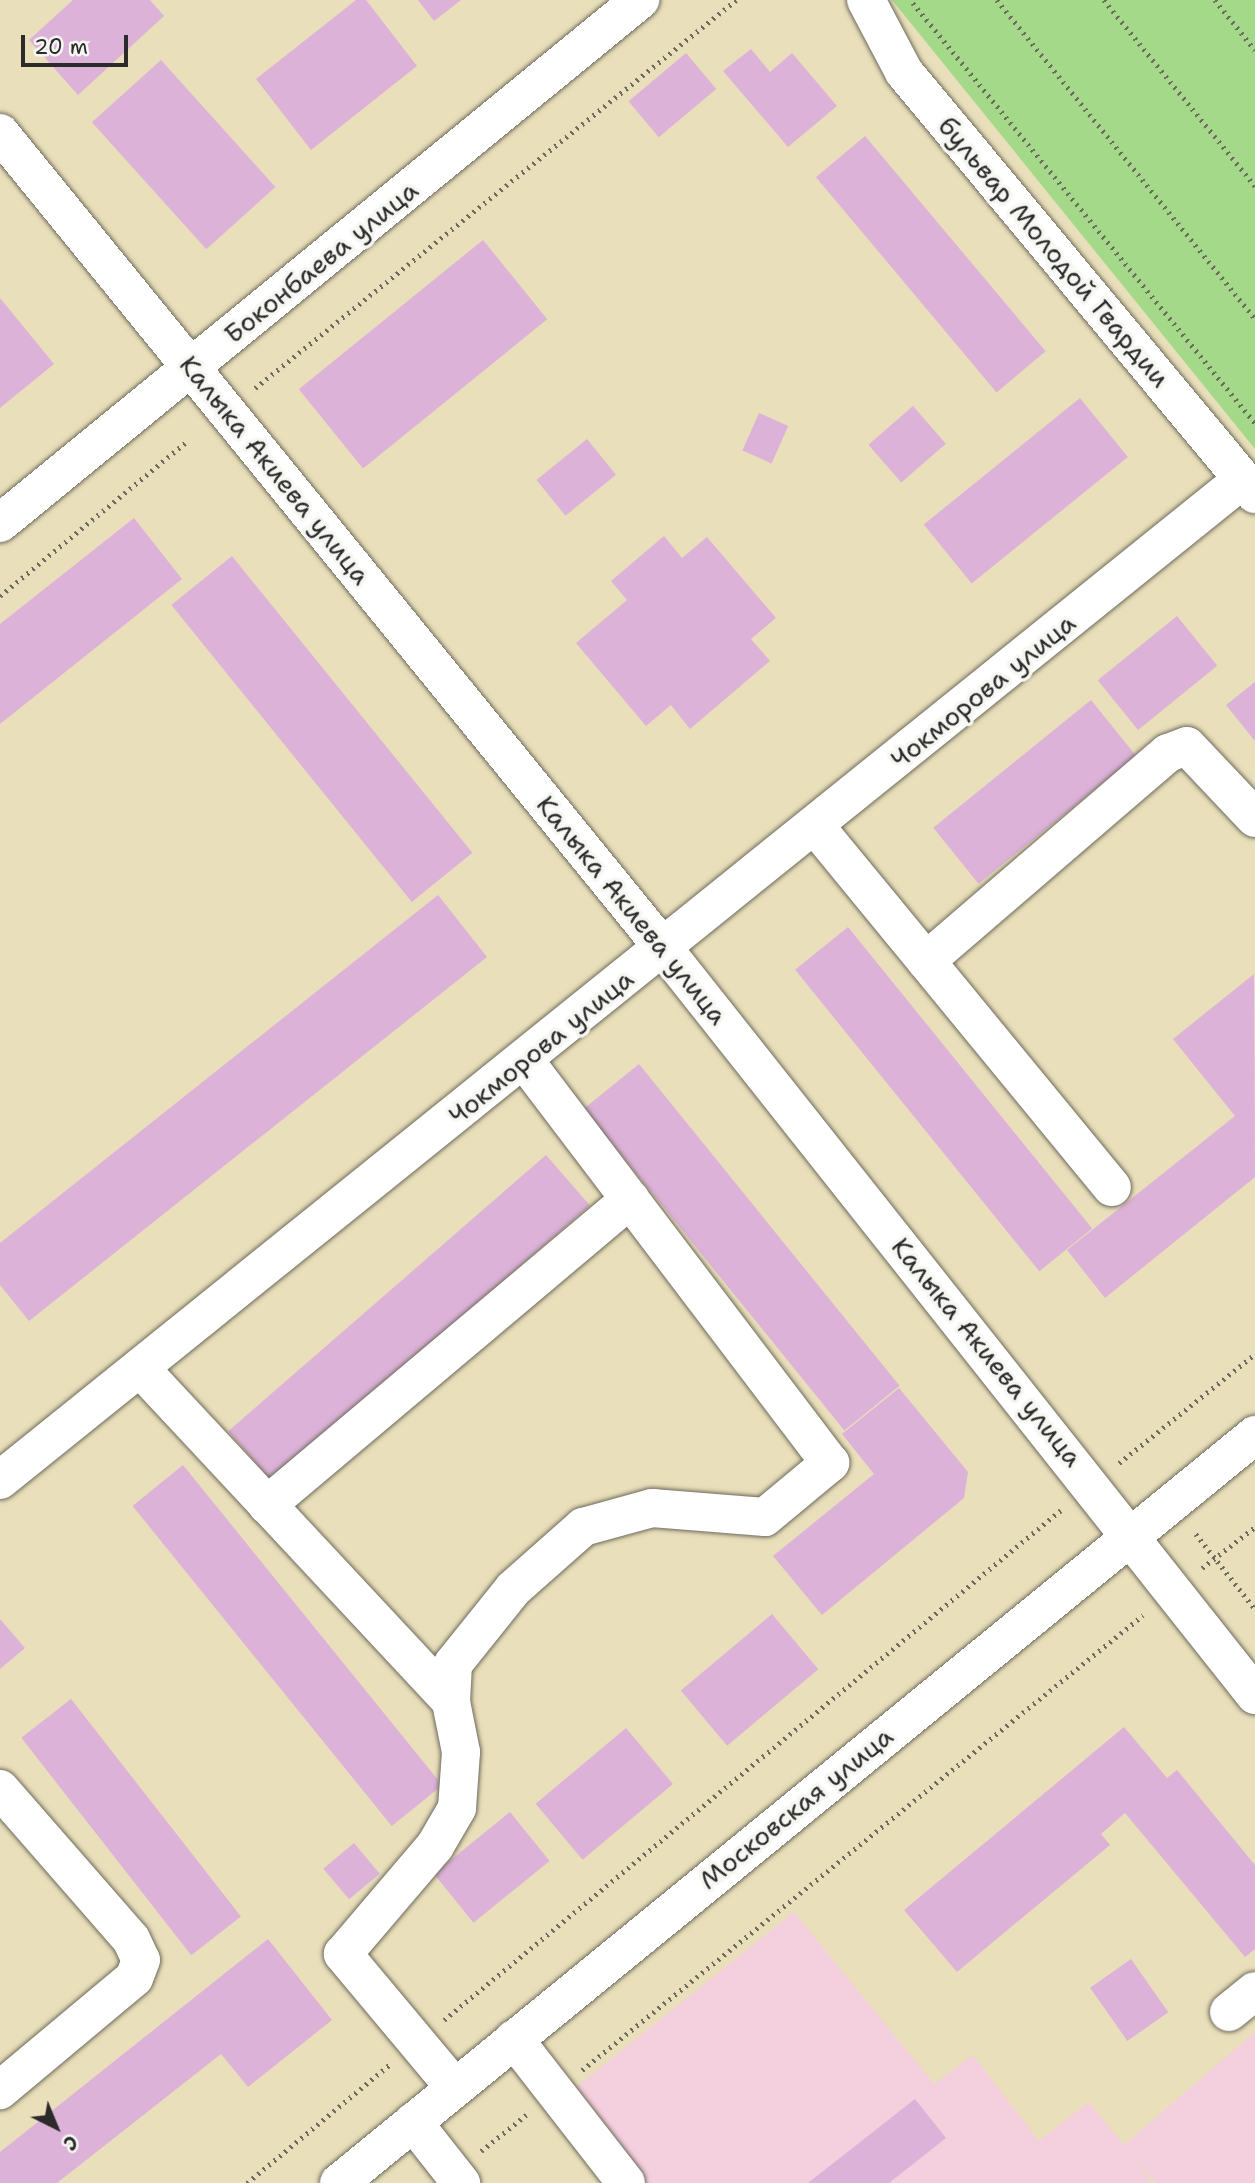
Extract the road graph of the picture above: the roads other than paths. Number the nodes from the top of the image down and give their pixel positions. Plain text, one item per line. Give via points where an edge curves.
1 (640, 0) edge
2 (866, 0) edge
3 (0, 133) edge
4 (192, 368) junction
5 (1249, 486) edge
6 (0, 523) edge
7 (1255, 818) edge
8 (816, 827) junction
9 (664, 949) junction
10 (926, 961) junction
11 (524, 1061) junction
12 (1112, 1186) dead end
13 (630, 1199) junction
14 (140, 1368) junction
15 (1255, 1434) edge
16 (0, 1480) edge
17 (267, 1505) junction
18 (1131, 1534) junction
19 (1255, 1695) edge
20 (451, 1702) junction
21 (0, 1789) edge
22 (514, 2039) junction
23 (456, 2088) junction
24 (0, 2090) edge
25 (413, 2122) junction
26 (457, 2178) edge
27 (339, 2183) edge
28 (626, 2183) edge

1 - 4 street, Боконбаева улица
2 - 5 street, бульвар Молодой Гвардии via 904,72
3 - 4 street, Калыка Акиева улица
4 - 6 street, Боконбаева улица
4 - 9 street, Калыка Акиева улица
5 - 8 street, Чокморова улица
7 - 10 street via 1187,746 1168,753
8 - 9 street, Чокморова улица
8 - 10 street
9 - 11 street, Чокморова улица
9 - 18 street, Калыка Акиева улица
10 - 12 street
11 - 13 street
11 - 14 street, Чокморова улица
13 - 17 street
13 - 20 street via 830,1463 765,1517 652,1508 583,1527 513,1590 453,1664
14 - 16 street, Чокморова улица
14 - 17 street
15 - 18 street, Московская улица
17 - 20 street
18 - 19 street, Калыка Акиева улица
18 - 22 street, Московская улица
20 - 23 street via 461,1752 457,1808 435,1846 343,1954
21 - 24 street via 131,1939 141,1960 134,1978
22 - 23 street, Московская улица
22 - 28 street
23 - 25 street, Московская улица
25 - 26 street
25 - 27 street, Московская улица

